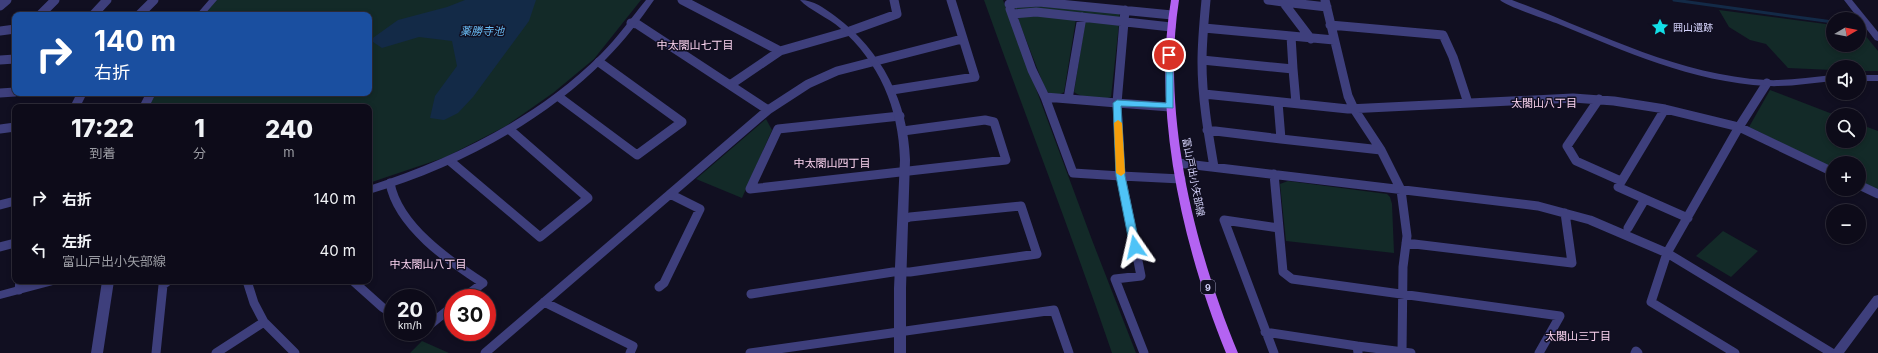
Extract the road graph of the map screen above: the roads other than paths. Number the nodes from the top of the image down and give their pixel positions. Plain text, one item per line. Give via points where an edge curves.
1 (7, 0) edge
2 (55, 0) edge
3 (108, 0) edge
4 (154, 0) edge
5 (214, 0) edge
6 (650, 0) edge
7 (682, 0) edge
8 (804, 0) edge
9 (894, 0) edge
10 (951, 0) edge
11 (1172, 0) edge
12 (1206, 0) edge
13 (1268, 0) edge
14 (1504, 0) edge
15 (1848, 0) edge
16 (1039, 1) edge
17 (1282, 1) edge
18 (1008, 2) edge
19 (1091, 3) edge
20 (1326, 3) edge
21 (0, 6) edge
22 (1126, 10) junction
23 (43, 12) edge
24 (96, 12) edge
25 (142, 12) edge
26 (203, 12) edge
27 (1012, 14) junction
28 (1172, 15) junction
29 (1082, 17) junction
30 (1124, 22) junction
31 (631, 23) junction
32 (1330, 24) junction
33 (1171, 27) junction
34 (1204, 28) junction
35 (12, 29) edge
36 (0, 31) edge
37 (850, 31) junction
38 (1291, 36) junction
39 (1878, 38) edge
40 (962, 39) junction
41 (1311, 39) junction
42 (1334, 40) junction
43 (780, 51) junction
44 (12, 59) edge
45 (0, 60) edge
46 (1202, 60) junction
47 (876, 61) junction
48 (599, 62) junction
49 (1293, 69) junction
50 (1866, 78) edge
51 (1878, 78) edge
52 (1826, 79) edge
53 (1767, 83) junction
54 (730, 85) junction
55 (892, 90) junction
56 (12, 92) edge
57 (0, 93) edge
58 (1204, 94) junction
59 (559, 97) junction
60 (1045, 97) junction
61 (1068, 99) junction
62 (1598, 99) junction
63 (1278, 102) junction
64 (1117, 103) junction
65 (1296, 103) junction
66 (1468, 103) junction
67 (1170, 106) junction
68 (1354, 109) junction
69 (1665, 109) junction
70 (768, 110) junction
71 (900, 116) junction
72 (12, 127) edge
73 (1739, 127) junction
74 (0, 129) edge
75 (510, 130) junction
76 (903, 130) junction
77 (1207, 130) junction
78 (1281, 139) junction
79 (1381, 150) junction
80 (450, 161) junction
81 (1178, 163) junction
82 (1214, 167) junction
83 (1826, 169) edge
84 (904, 171) junction
85 (1274, 174) junction
86 (1121, 176) junction
87 (1181, 179) junction
88 (1621, 181) junction
89 (390, 183) junction
90 (1866, 188) edge
91 (372, 189) edge
92 (1401, 190) junction
93 (670, 194) junction
94 (1878, 194) edge
95 (1645, 199) junction
96 (12, 202) edge
97 (0, 205) edge
98 (1565, 213) junction
99 (1688, 218) junction
100 (904, 219) junction
101 (1279, 228) junction
102 (1628, 228) dead end
103 (1406, 243) junction
104 (12, 244) edge
105 (0, 247) edge
106 (1667, 254) junction
107 (901, 273) junction
108 (33, 284) edge
109 (108, 284) edge
110 (163, 284) edge
111 (248, 284) edge
112 (356, 284) edge
113 (20, 286) edge
114 (659, 287) dead end
115 (475, 289) edge
116 (751, 294) dead end
117 (0, 295) edge
118 (1402, 295) junction
119 (1878, 299) edge
120 (544, 302) junction
121 (384, 308) edge
122 (444, 313) edge
123 (436, 319) edge
124 (264, 322) junction
125 (899, 331) junction
126 (1265, 332) junction
127 (1357, 350) edge
128 (1405, 352) edge
129 (97, 353) edge
130 (156, 353) edge
131 (216, 353) edge
132 (295, 353) edge
133 (485, 353) edge
134 (630, 353) edge
135 (750, 353) edge
136 (900, 353) edge
137 (1069, 353) edge
138 (1144, 353) edge
139 (1232, 353) edge
140 (1274, 353) edge
141 (1539, 353) edge
142 (1734, 353) edge
143 (1832, 353) edge
144 (1837, 353) edge

1 - 21 street
2 - 23 street
3 - 24 street
4 - 25 street
5 - 26 street
6 - 31 street
7 - 43 street
8 - 37 street via 826,12
9 - 37 street via 897,14
10 - 40 street
11 - 28 main road, 富山戸出小矢部線 / 9
12 - 34 street
13 - 17 street
14 - 53 street via 1667,64 1712,75
15 - 39 street
16 - 18 street
16 - 19 street
17 - 20 street
17 - 41 street
18 - 27 street
19 - 22 street
20 - 32 street
22 - 28 street
22 - 30 street
27 - 29 street via 1036,12
27 - 60 street via 1032,70
28 - 33 main road, 富山戸出小矢部線 / 9
29 - 30 street
29 - 61 street
30 - 33 street
30 - 64 street
31 - 48 street
31 - 54 street via 637,24
32 - 42 street
32 - 66 street via 1443,35
33 - 67 main road, 富山戸出小矢部線 / 9
34 - 38 street
34 - 46 street
35 - 36 street
37 - 43 street
37 - 47 street
38 - 41 street
38 - 49 street
40 - 47 street
40 - 55 street via 975,77
41 - 42 street
42 - 68 street via 1348,96
43 - 54 street
44 - 45 street
46 - 49 street
46 - 58 street
47 - 55 street
47 - 70 street via 837,71 808,84
48 - 59 street
48 - 59 street via 682,122 637,156
49 - 65 street
50 - 51 street
52 - 53 street
53 - 73 street
54 - 70 street
55 - 71 street
56 - 57 street
58 - 63 street
58 - 77 street
59 - 75 street
60 - 61 street
60 - 86 street via 1072,173
61 - 64 street
62 - 66 street
62 - 69 street
62 - 88 street via 1567,146 1576,161
63 - 65 street
63 - 78 street
64 - 67 street
64 - 86 street
65 - 68 street
66 - 68 street
67 - 81 main road, 富山戸出小矢部線 / 9
68 - 79 street
69 - 73 street
69 - 88 street
70 - 93 street
71 - 76 street
71 - 84 street via 778,129 750,189
72 - 74 street
73 - 83 street
73 - 99 street
75 - 80 street
75 - 80 street via 588,198 540,237
76 - 84 street
76 - 84 street via 985,120 994,122 1006,160
77 - 78 street
77 - 82 street
78 - 79 street
79 - 92 street
80 - 89 street
81 - 82 street
81 - 87 main road, 富山戸出小矢部線 / 9
82 - 85 street
84 - 100 street
85 - 92 street
85 - 101 street
86 - 87 street
86 - 138 street via 1140,276 1115,279
87 - 139 main road, 富山戸出小矢部線 / 9 via 1204,274
88 - 95 street via 1618,187
89 - 91 street
89 - 115 street via 404,215 424,240 483,283
90 - 94 street
92 - 98 street via 1538,206
92 - 103 street
93 - 114 street via 700,209 664,283
93 - 120 street
95 - 99 street
95 - 102 street
96 - 97 street
98 - 103 street via 1572,263
98 - 106 street via 1616,230
99 - 106 street
100 - 107 street
100 - 107 street via 1021,206 1037,254
101 - 118 street via 1283,272 1292,279
101 - 126 street via 1224,220
103 - 118 street
104 - 105 street
106 - 142 street via 1651,302
106 - 143 street
107 - 116 street via 893,272
107 - 125 street
108 - 113 street
109 - 129 street
110 - 130 street
111 - 124 street
112 - 121 street
113 - 117 street
118 - 128 street
118 - 141 street via 1560,316
119 - 144 street
120 - 133 street
120 - 134 street via 633,346
122 - 123 street
124 - 131 street
124 - 132 street
125 - 135 street
125 - 136 street
125 - 137 street via 1054,310
126 - 127 street
126 - 140 street
127 - 128 street

